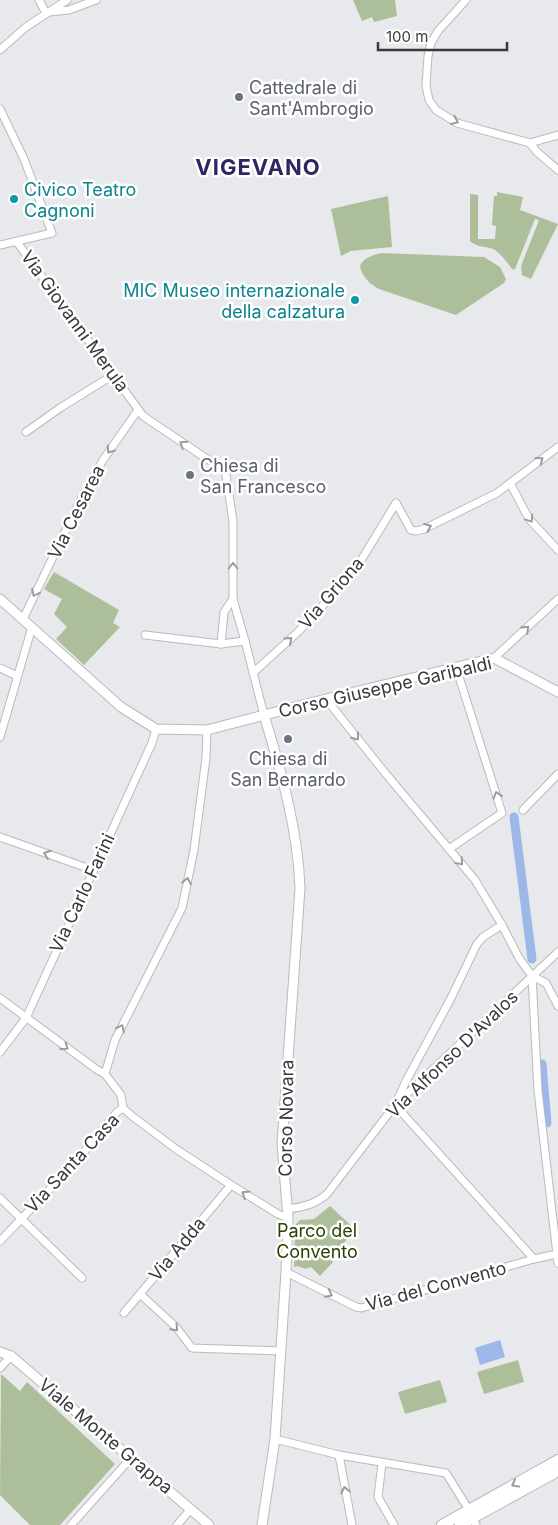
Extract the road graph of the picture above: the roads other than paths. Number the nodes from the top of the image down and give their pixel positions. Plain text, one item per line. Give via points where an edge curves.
1 (39, 0) edge
2 (67, 0) edge
3 (96, 0) edge
4 (466, 0) edge
5 (46, 13) junction
6 (0, 50) edge
7 (0, 109) edge
8 (558, 136) edge
9 (530, 143) junction
10 (558, 170) edge
11 (17, 242) junction
12 (0, 245) edge
13 (113, 376) junction
14 (138, 410) junction
15 (26, 432) dead end
16 (558, 447) edge
17 (510, 483) junction
18 (558, 550) edge
19 (0, 599) edge
20 (232, 599) junction
21 (558, 599) edge
22 (23, 619) junction
23 (32, 627) junction
24 (145, 635) dead end
25 (245, 642) junction
26 (221, 644) junction
27 (494, 658) junction
28 (456, 667) junction
29 (0, 668) edge
30 (253, 673) junction
31 (17, 676) junction
32 (558, 692) edge
33 (326, 699) junction
34 (264, 715) junction
35 (156, 729) junction
36 (207, 730) junction
37 (0, 738) edge
38 (558, 774) edge
39 (523, 810) dead end
40 (0, 837) edge
41 (449, 849) junction
42 (92, 870) junction
43 (502, 925) junction
44 (558, 952) edge
45 (532, 976) junction
46 (0, 998) edge
47 (558, 1006) edge
48 (26, 1018) junction
49 (0, 1052) edge
50 (105, 1074) junction
51 (396, 1105) junction
52 (123, 1108) junction
53 (231, 1185) junction
54 (0, 1198) edge
55 (287, 1213) junction
56 (20, 1218) junction
57 (0, 1241) edge
58 (557, 1254) edge
59 (534, 1259) junction
60 (558, 1263) edge
61 (286, 1272) junction
62 (82, 1278) dead end
63 (140, 1294) junction
64 (124, 1314) dead end
65 (0, 1352) edge
66 (280, 1352) junction
67 (11, 1356) junction
68 (0, 1368) edge
69 (275, 1439) junction
70 (338, 1455) junction
71 (131, 1458) junction
72 (558, 1460) edge
73 (382, 1463) junction
74 (558, 1471) edge
75 (191, 1509) junction
76 (473, 1518) edge
77 (71, 1525) edge
78 (177, 1525) edge
79 (209, 1525) edge
80 (262, 1525) edge
81 (352, 1525) edge
82 (394, 1525) edge
83 (442, 1525) edge
84 (460, 1525) edge

1 - 5 street
2 - 5 street
3 - 5 street via 69,10
4 -> 9 street via 431,43 426,86 429,100 436,110 457,123
5 - 6 street
7 - 11 street via 24,159 52,233
8 - 9 street
9 - 10 street
11 - 12 street
11 - 13 street, Via Giovanni Merula
13 - 14 street, Via Giovanni Merula
13 - 15 street via 54,411
20 -> 14 street, Via Giovanni Merula via 233,521 226,472
14 -> 22 street, Via Cesarea via 103,460 83,496
17 -> 16 street
17 -> 18 street via 529,519
30 -> 17 street, Via Griona via 298,632 354,572 396,503 411,530 416,531 471,507
19 - 22 street
20 - 25 street
20 - 26 street via 224,612
27 -> 21 street
22 - 23 street
23 - 31 street
23 - 35 street via 121,707
24 - 26 street
25 - 26 street
25 - 30 street
27 - 28 street, Corso Giuseppe Garibaldi
27 - 32 street, Corso Giuseppe Garibaldi
28 - 33 street, Corso Giuseppe Garibaldi
41 -> 28 street via 502,813
29 - 31 street
30 - 34 street
31 - 37 street
33 - 34 street, Corso Giuseppe Garibaldi
33 -> 41 street
34 - 36 street, Corso Giuseppe Garibaldi
34 - 55 street, Corso Novara via 278,761 299,860 300,888 282,1144
35 - 36 street, Corso Giuseppe Garibaldi
35 - 42 street, Via Carlo Farini
50 -> 36 street via 115,1040 182,908 195,841
38 - 39 street
42 -> 40 street
41 -> 43 street via 475,880
42 - 48 street, Via Carlo Farini
43 - 45 street
43 - 51 street via 477,944
44 - 45 street, Via Alfonso D'Avalos
45 - 47 street via 546,983
45 - 51 street, Via Alfonso D'Avalos
45 - 58 street via 538,1091
46 - 48 street
48 - 49 street, Via Carlo Farini
48 -> 50 street
50 - 52 street via 121,1095
51 - 55 street, Via Alfonso D'Avalos via 327,1194 318,1202
51 - 59 street
52 - 53 street via 176,1149
52 - 56 street, Via Santa Casa via 116,1112 75,1164
55 -> 53 street via 278,1214
53 - 63 street, Via Adda
54 - 56 street, Via Santa Casa
55 - 61 street, Corso Novara
56 - 57 street, Via Santa Casa
56 - 62 street
58 - 59 street, Via del Convento
58 - 60 street
61 -> 59 street, Via del Convento via 362,1308
61 - 66 street, Corso Novara
63 - 64 street, Via Adda
63 -> 66 street via 176,1327 192,1348
65 - 67 street, Viale Monte Grappa
66 - 69 street, Corso Novara
67 - 68 street
67 - 71 street, Viale Monte Grappa
69 - 70 street
69 - 80 street, Corso Novara
70 - 73 street
81 -> 70 street
71 - 75 street, Viale Monte Grappa
71 - 77 street
72 -> 76 main road
73 - 76 street via 446,1473
73 - 82 street via 378,1496
74 - 76 main road
75 - 78 street
75 - 79 street, Viale Monte Grappa
76 - 83 main road
76 - 84 main road

